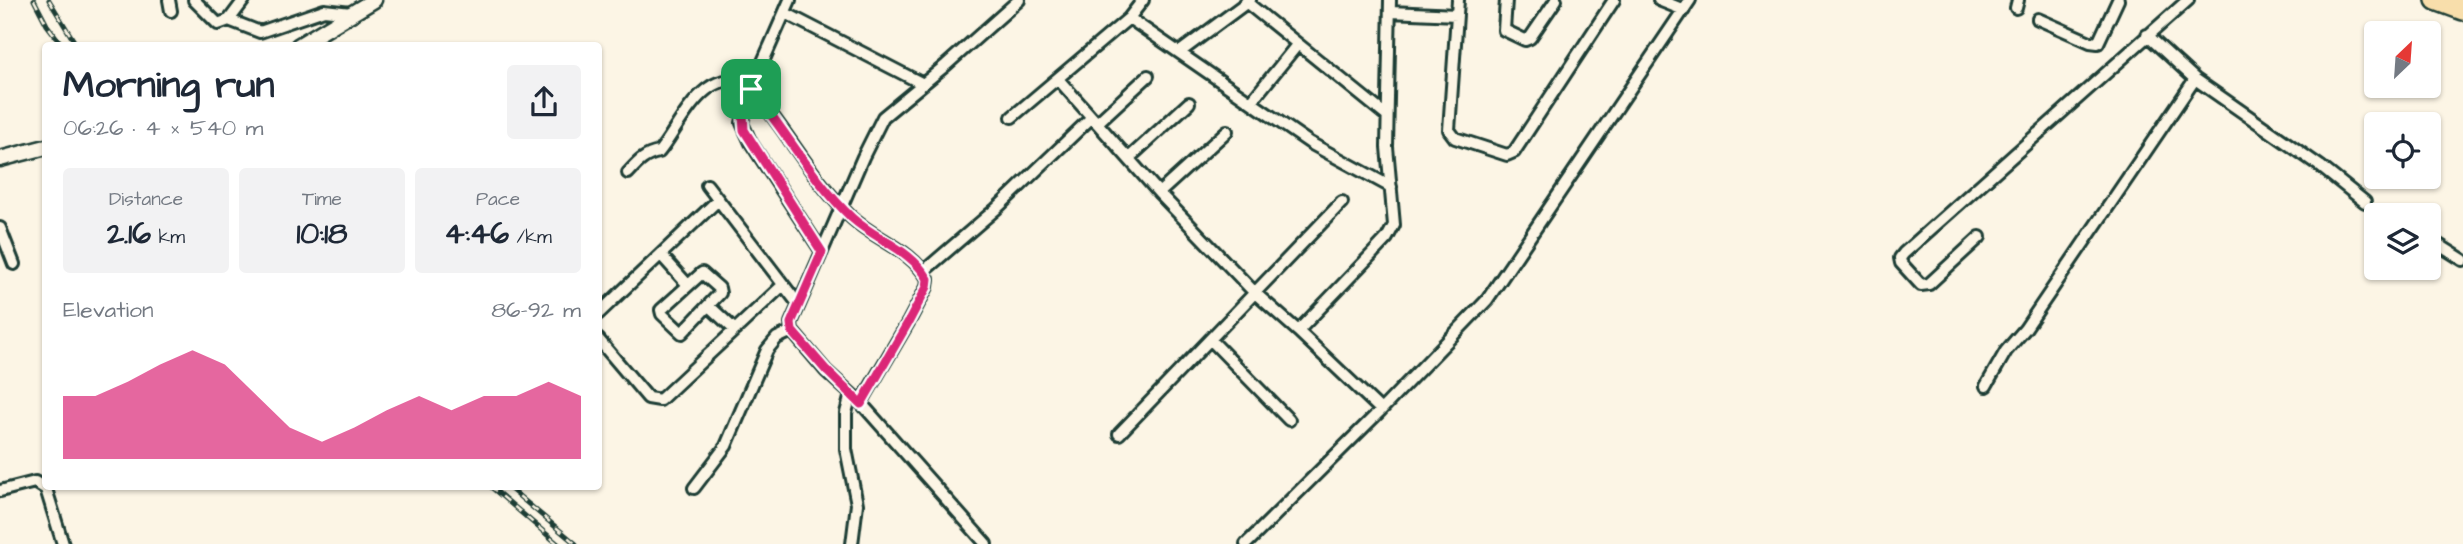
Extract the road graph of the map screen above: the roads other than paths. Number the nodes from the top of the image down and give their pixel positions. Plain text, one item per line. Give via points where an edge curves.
1 (194, 0) edge
2 (244, 0) edge
3 (374, 0) edge
4 (790, 0) edge
5 (1018, 0) edge
6 (1143, 0) edge
7 (1390, 0) edge
8 (1458, 0) edge
9 (1506, 0) edge
10 (1556, 0) edge
11 (1614, 0) edge
12 (1659, 0) edge
13 (2118, 0) edge
14 (2188, 0) edge
15 (1248, 1) edge
16 (2441, 1) edge
17 (1687, 5) edge
18 (2463, 10) edge
19 (354, 11) junction
20 (1390, 12) junction
21 (785, 13) junction
22 (1457, 15) junction
23 (1129, 18) junction
24 (2038, 19) dead end
25 (229, 20) junction
26 (2147, 36) junction
27 (293, 42) edge
28 (304, 42) edge
29 (1297, 45) junction
30 (1180, 52) junction
31 (1148, 76) dead end
32 (1058, 79) junction
33 (2195, 79) junction
34 (923, 84) junction
35 (751, 89) junction
36 (1189, 103) dead end
37 (1251, 103) junction
38 (1387, 116) junction
39 (1013, 117) dead end
40 (1094, 120) junction
41 (1227, 131) dead end
42 (42, 140) edge
43 (42, 148) edge
44 (0, 151) edge
45 (1129, 158) junction
46 (0, 159) edge
47 (628, 173) dead end
48 (707, 185) dead end
49 (1391, 187) junction
50 (1159, 193) junction
51 (719, 200) junction
52 (1342, 202) dead end
53 (2365, 202) dead end
54 (841, 206) junction
55 (0, 228) edge
56 (1980, 237) dead end
57 (2441, 246) edge
58 (822, 252) junction
59 (661, 255) junction
60 (2463, 260) edge
61 (14, 264) dead end
62 (924, 271) junction
63 (688, 285) junction
64 (782, 286) junction
65 (1255, 293) junction
66 (799, 305) junction
67 (709, 306) junction
68 (602, 310) edge
69 (735, 330) junction
70 (792, 331) junction
71 (1298, 331) junction
72 (1211, 340) junction
73 (602, 344) edge
74 (1986, 386) dead end
75 (851, 394) junction
76 (861, 404) junction
77 (1381, 410) junction
78 (1289, 419) dead end
79 (1119, 434) dead end
80 (42, 485) edge
81 (694, 488) dead end
82 (48, 490) edge
83 (0, 491) edge
84 (64, 544) edge
85 (852, 544) edge
86 (986, 544) edge
87 (1246, 544) edge

1 - 25 street via 218,24
2 - 25 street
3 - 19 street
4 - 21 street
5 - 34 street
6 - 23 street
7 - 20 street
8 - 22 street
9 - 10 street via 1504,30 1525,40
11 - 22 street via 1514,152 1507,155 1455,138 1449,130
12 - 17 street
13 - 24 street via 2098,43
14 - 26 street
15 - 29 street
15 - 30 street
16 - 18 highway
17 - 77 street via 1487,300
19 - 25 street via 324,10 260,32
19 - 27 street
19 - 28 street
20 - 22 street
20 - 38 street
21 - 34 street
21 - 35 street
23 - 30 street
23 - 32 street
26 - 33 street
26 - 56 street via 1904,253 1901,263 1921,285 1929,285
29 - 37 street
29 - 38 street
30 - 37 street
31 - 40 street
32 - 39 street
32 - 40 street
33 - 53 street
33 - 74 street
34 - 54 street via 883,117
35 - 47 street via 732,81 710,87 693,101 659,152 642,158
35 - 54 street
35 - 58 street via 743,114 744,130
36 - 45 street
37 - 49 street via 1310,143
38 - 49 street
40 - 45 street
40 - 62 street
41 - 50 street
42 - 44 street
43 - 46 street
45 - 50 street
48 - 51 street
49 - 71 street via 1394,225 1387,238
50 - 65 street
51 - 59 street
51 - 64 street
52 - 65 street
54 - 58 street
54 - 62 street
55 - 61 street
57 - 60 street
58 - 66 street
59 - 63 street
59 - 68 street
62 - 76 street via 927,287
63 - 67 street via 702,273 707,275 720,293
63 - 67 street via 662,314 682,333
64 - 66 street
64 - 69 street
65 - 71 street
65 - 72 street
66 - 70 street
67 - 69 street
69 - 73 street via 667,394 653,401
70 - 75 street
70 - 81 street via 777,338 767,350 726,446
71 - 77 street
72 - 78 street
72 - 79 street
75 - 76 street
75 - 85 street via 846,449 857,505
76 - 86 street
77 - 87 street
80 - 83 street via 35,482
82 - 84 street

